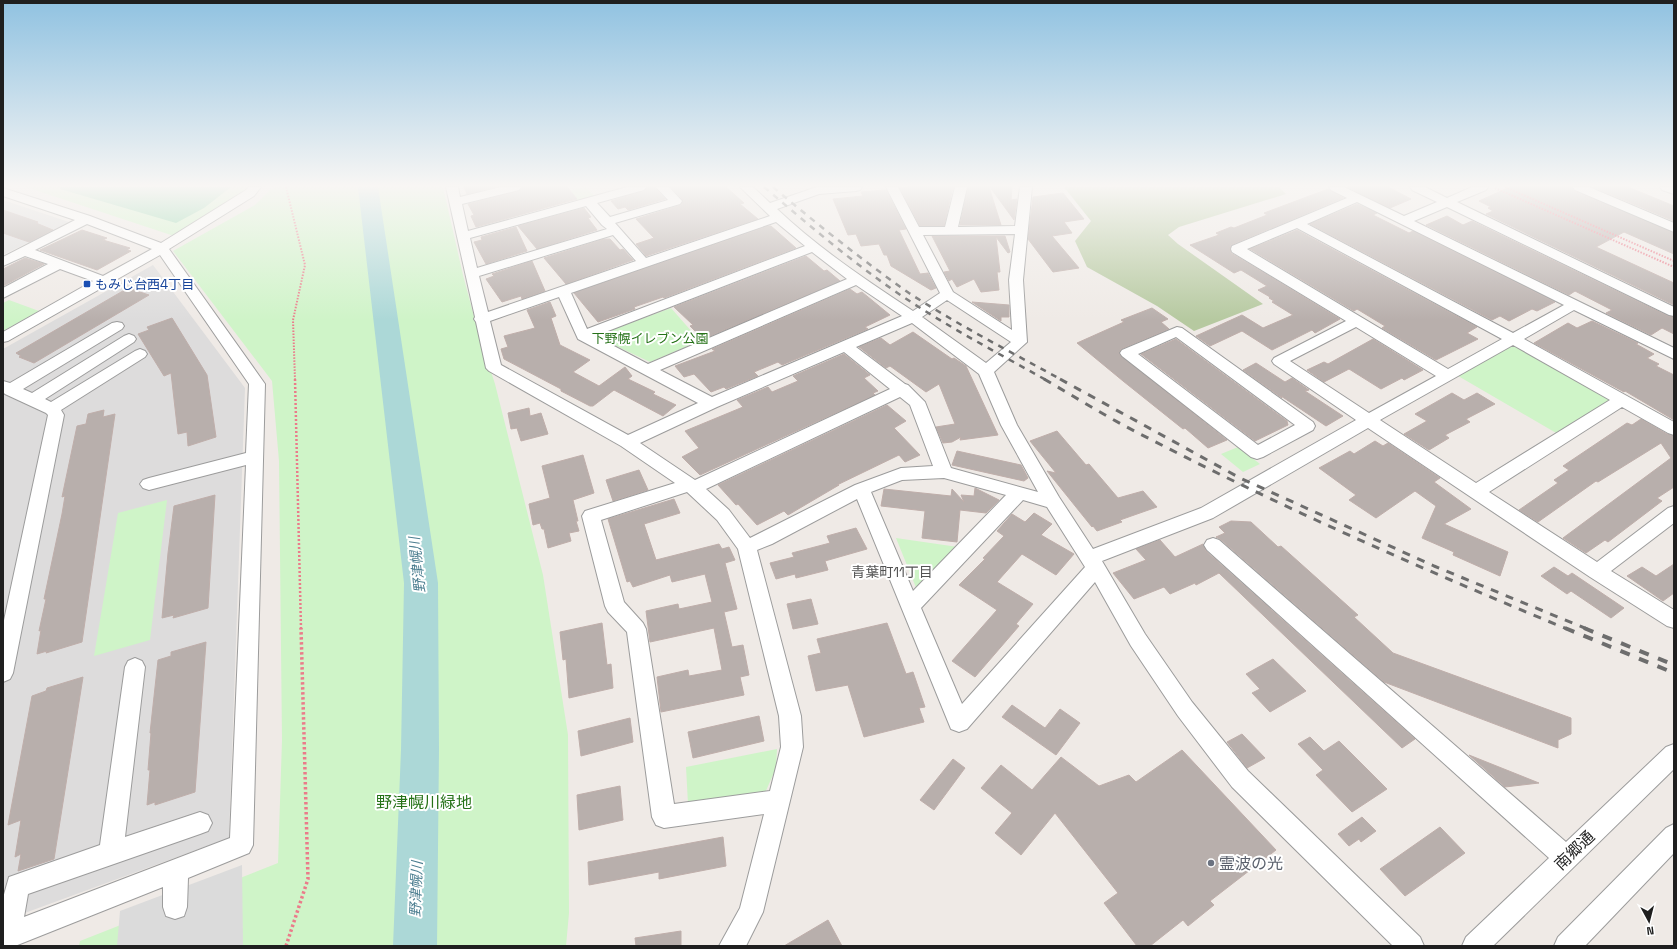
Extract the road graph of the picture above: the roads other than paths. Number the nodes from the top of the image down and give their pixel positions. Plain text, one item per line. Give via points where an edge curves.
1 (64, 231) edge
2 (117, 231) edge
3 (189, 231) edge
4 (463, 231) edge
5 (481, 231) edge
6 (595, 231) edge
7 (615, 231) edge
8 (724, 231) edge
9 (796, 231) edge
10 (915, 231) edge
11 (1022, 231) edge
12 (1280, 231) edge
13 (1312, 231) edge
14 (1425, 231) edge
15 (1508, 231) edge
16 (464, 236) junction
17 (814, 247) junction
18 (162, 248) junction
19 (25, 251) junction
20 (3, 262) edge
21 (644, 263) junction
22 (59, 264) junction
23 (471, 274) junction
24 (857, 280) junction
25 (105, 281) junction
26 (563, 291) junction
27 (3, 294) edge
28 (947, 294) junction
29 (1574, 305) junction
30 (1674, 312) edge
31 (913, 317) junction
32 (481, 319) junction
33 (1357, 321) junction
34 (117, 326) dead end
35 (583, 336) junction
36 (3, 338) edge
37 (129, 339) dead end
38 (1512, 339) junction
39 (1020, 342) junction
40 (846, 346) junction
41 (140, 354) dead end
42 (1674, 354) edge
43 (647, 370) junction
44 (986, 371) junction
45 (1448, 376) junction
46 (7, 388) edge
47 (902, 389) junction
48 (33, 400) junction
49 (1622, 400) junction
50 (711, 403) junction
51 (52, 409) junction
52 (1369, 420) junction
53 (1674, 429) edge
54 (1290, 435) junction
55 (627, 442) junction
56 (1315, 450) junction
57 (255, 457) junction
58 (944, 472) junction
59 (149, 484) dead end
60 (692, 486) junction
61 (861, 489) junction
62 (1476, 492) junction
63 (1019, 493) junction
64 (1054, 502) junction
65 (1674, 513) edge
66 (1213, 545) dead end
67 (747, 546) junction
68 (1093, 563) junction
69 (1597, 572) junction
70 (911, 606) junction
71 (1674, 620) edge
72 (135, 667) dead end
73 (3, 673) edge
74 (1674, 754) edge
75 (779, 801) junction
76 (200, 823) dead end
77 (1674, 836) edge
78 (111, 853) junction
79 (1566, 858) junction
80 (176, 872) junction
81 (175, 907) dead end
82 (5, 937) edge
83 (732, 946) edge
84 (1411, 946) edge
85 (1475, 946) edge
86 (1567, 946) edge

1 - 19 street
2 - 18 street
3 - 18 street
4 - 16 street
5 - 16 street
6 - 23 street
7 - 21 street
8 - 21 street
9 - 17 street
10 - 28 street
11 - 39 street via 1016,280
12 - 33 street via 1237,249
13 - 38 street
14 - 29 street
15 - 30 street
16 - 23 street
17 - 24 street
17 - 35 street
18 - 25 street
18 - 57 street via 257,384
19 - 20 street
19 - 22 street
21 - 26 street
22 - 25 street
22 - 27 street
23 - 32 street
24 - 31 street
24 - 43 street
25 - 36 street
26 - 32 street
26 - 35 street
28 - 31 street
28 - 39 street
29 - 38 street
29 - 42 street
31 - 40 street
31 - 44 street
32 - 55 street via 494,368
33 - 45 street
33 - 52 street via 1279,361
34 - 46 street
35 - 43 street
37 - 48 street
38 - 45 street
38 - 49 street
39 - 44 street
40 - 47 street
40 - 50 street
41 - 51 street
43 - 50 street
44 - 64 street via 1009,425
45 - 52 street
46 - 48 street
47 - 58 street via 917,402
47 - 60 street
48 - 51 street
49 - 53 street
49 - 62 street
50 - 55 street
51 - 73 street via 56,415
52 - 56 street
52 - 62 street
54 - 54 street via 1307,426 1177,331 1127,353 1257,453
54 - 56 street
55 - 60 street
56 - 68 street via 1207,513
57 - 59 street
57 - 80 street via 241,845
58 - 61 street via 901,474
58 - 63 street
60 - 67 street via 723,514
60 - 75 street via 591,516 615,606 636,629 664,817
61 - 67 street via 766,539
61 - 70 street
62 - 69 street
63 - 64 street
63 - 70 street
64 - 68 street
65 - 69 street
66 - 79 street
67 - 75 street via 790,716 792,747
68 - 70 street via 959,722
68 - 84 street via 1138,640 1181,703 1240,779
69 - 71 street
72 - 78 street
74 - 79 street, 南郷通
75 - 83 street via 751,912
76 - 78 street
77 - 86 street
78 - 82 street via 18,886
79 - 85 street, 南郷通
80 - 81 street
80 - 82 street

